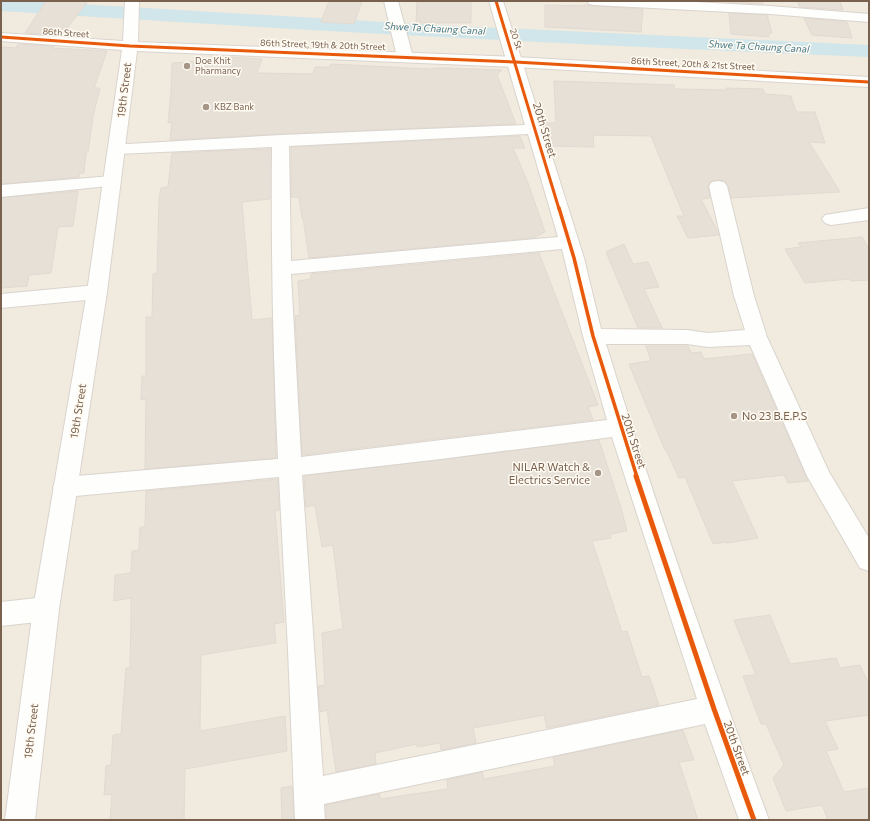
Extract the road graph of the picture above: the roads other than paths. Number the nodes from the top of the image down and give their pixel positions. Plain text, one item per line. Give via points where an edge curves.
1 (132, 1) edge
2 (391, 1) edge
3 (496, 1) edge
4 (594, 1) edge
5 (832, 1) edge
6 (842, 17) junction
7 (869, 18) edge
8 (130, 36) junction
9 (1, 37) edge
10 (513, 54) junction
11 (405, 57) junction
12 (869, 82) edge
13 (536, 129) junction
14 (281, 140) junction
15 (117, 149) junction
16 (112, 181) junction
17 (718, 186) dead end
18 (1, 191) edge
19 (869, 214) edge
20 (832, 219) dead end
21 (569, 242) junction
22 (281, 268) junction
23 (97, 292) junction
24 (1, 301) edge
25 (592, 336) junction
26 (757, 337) junction
27 (620, 427) junction
28 (290, 466) junction
29 (65, 487) junction
30 (869, 560) edge
31 (46, 609) junction
32 (1, 614) edge
33 (714, 708) junction
34 (310, 807) edge
35 (20, 820) edge
36 (754, 820) edge

1 - 8 street, 19th Street
2 - 11 street
3 - 10 street, 20 St
4 - 6 street via 770,10
5 - 6 street
6 - 7 street
8 - 9 street, 86th Street
8 - 11 street, 86th Street, 19th & 20th Street
8 - 15 street, 19th Street
10 - 11 street, 86th Street, 19th & 20th Street
10 - 12 street, 86th Street, 20th & 21st Street
10 - 13 street, 20th Street
13 - 14 street
13 - 21 street, 20th Street
14 - 15 street
14 - 22 street
15 - 16 street, 19th Street
16 - 18 street
16 - 23 street, 19th Street
17 - 26 street via 744,296
19 - 20 street
21 - 22 street
21 - 25 street, 20th Street
22 - 28 street
23 - 24 street
23 - 29 street, 19th Street
25 - 26 street via 687,337 708,340
25 - 27 street, 20th Street
26 - 30 street via 819,476
27 - 28 street
27 - 33 street, 20th Street
28 - 29 street
28 - 34 street
29 - 31 street, 19th Street
31 - 32 street
31 - 35 street, 19th Street
33 - 34 street
33 - 36 street, 20th Street

